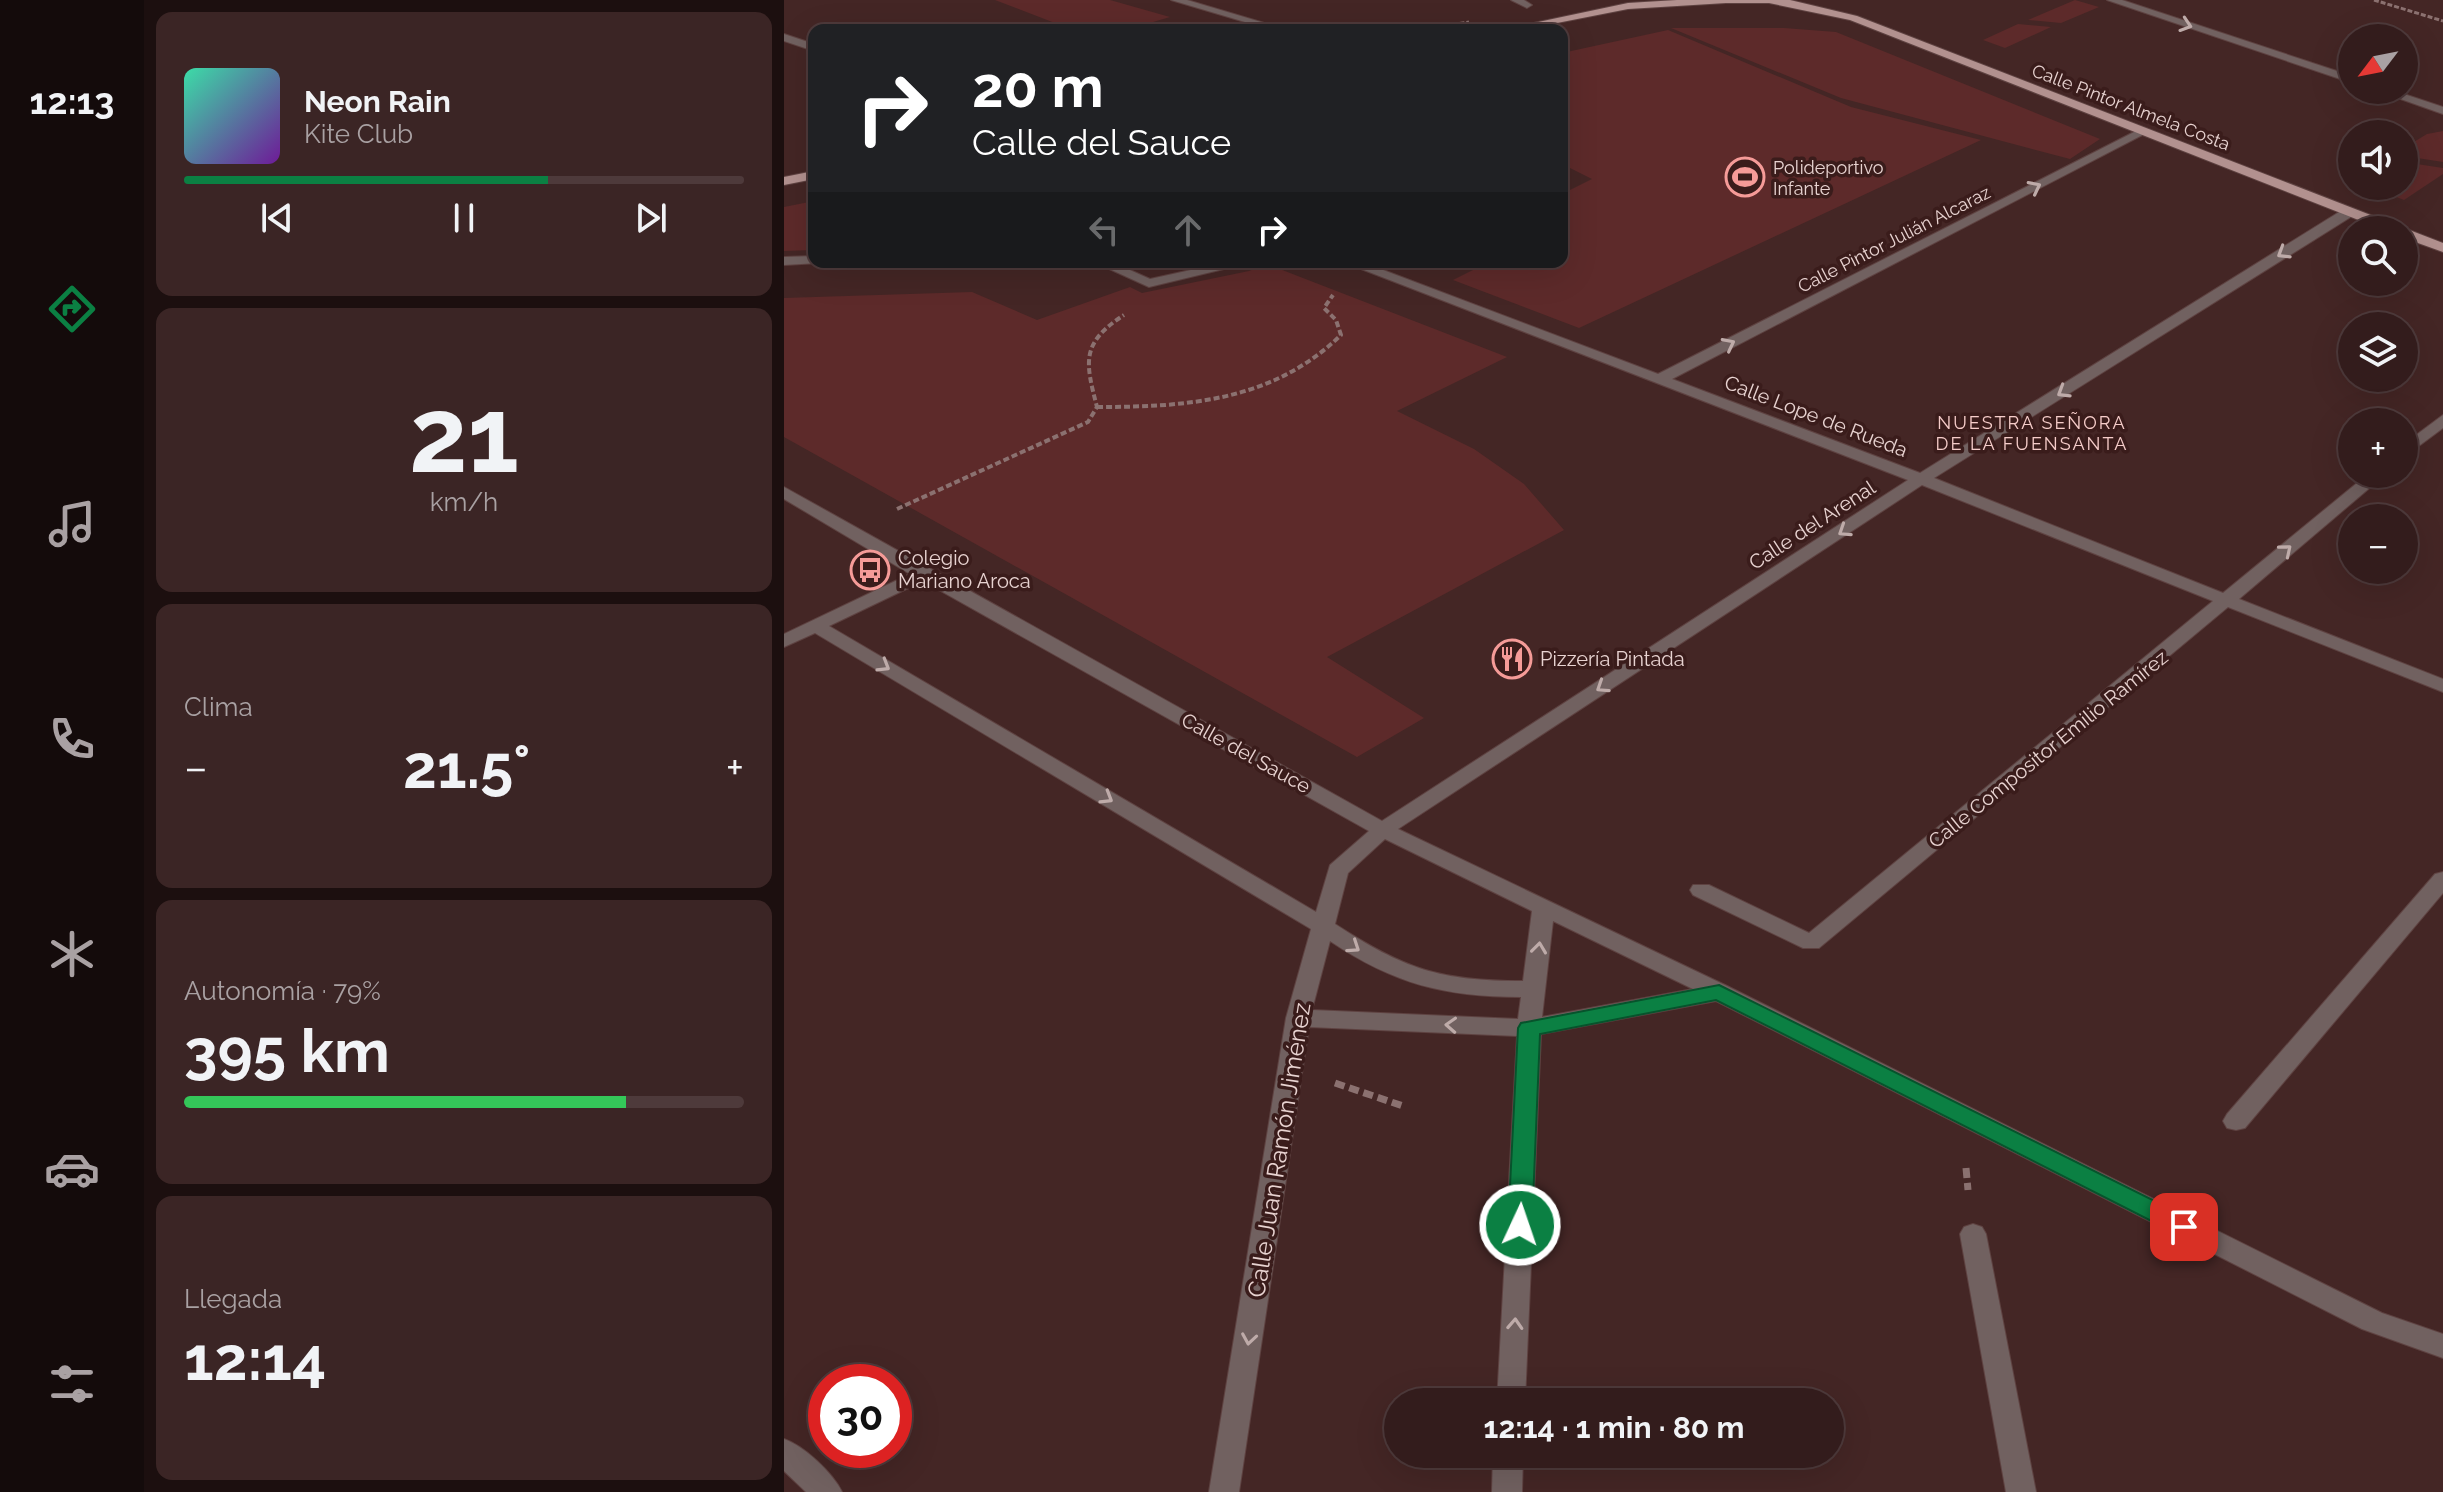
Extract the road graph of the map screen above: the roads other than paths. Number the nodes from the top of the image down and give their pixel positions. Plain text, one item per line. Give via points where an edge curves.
1 (1176, 0) edge
2 (1516, 0) edge
3 (1626, 0) edge
4 (1724, 0) edge
5 (1785, 0) edge
6 (1830, 0) edge
7 (2112, 0) edge
8 (1773, 1) edge
9 (1527, 5) dead end
10 (1600, 10) junction
11 (1853, 18) junction
12 (1262, 24) edge
13 (1534, 24) edge
14 (784, 37) edge
15 (808, 46) edge
16 (2338, 75) edge
17 (2418, 103) edge
18 (2443, 111) edge
19 (2144, 131) junction
20 (808, 176) edge
21 (784, 181) edge
22 (2349, 212) junction
23 (2359, 216) edge
24 (2418, 238) edge
25 (2443, 248) edge
26 (808, 260) edge
27 (784, 261) edge
28 (1115, 268) edge
29 (1220, 268) edge
30 (1366, 268) edge
31 (1660, 379) junction
32 (2443, 420) edge
33 (2418, 441) edge
34 (1921, 479) junction
35 (2361, 488) edge
36 (784, 492) edge
37 (923, 574) junction
38 (2227, 601) junction
39 (816, 626) junction
40 (784, 641) edge
41 (2443, 686) edge
42 (1383, 830) junction
43 (2443, 879) edge
44 (1701, 890) dead end
45 (1544, 907) junction
46 (1321, 925) junction
47 (1534, 989) junction
48 (1719, 992) junction
49 (1298, 1018) junction
50 (1529, 1028) junction
51 (2236, 1121) dead end
52 (1973, 1234) road end
53 (2443, 1346) edge
54 (1512, 1388) edge
55 (784, 1452) edge
56 (1508, 1468) edge
57 (827, 1492) edge
58 (1224, 1492) edge
59 (1507, 1492) edge
60 (2021, 1492) edge

1 - 12 street
2 - 9 street
3 - 10 main road
4 - 8 main road
4 - 10 main road
5 - 8 main road
6 - 11 main road, Calle Pintor Almela Costa
7 -> 16 street
8 - 11 main road, Calle Pintor Almela Costa
10 - 13 main road
11 - 19 main road, Calle Pintor Almela Costa
14 - 15 street
17 - 18 street
19 - 22 main road, Calle Pintor Almela Costa
31 -> 19 street, Calle Pintor Julián Alcaraz
20 - 21 main road
22 - 23 main road, Calle Pintor Almela Costa
22 -> 34 street, Calle del Arenal
24 - 25 main road
26 - 27 street
28 - 29 street via 1149,283
30 - 31 street, Calle Lope de Rueda
31 - 34 street, Calle Lope de Rueda
32 - 33 street
34 - 38 street, Calle Lope de Rueda
34 -> 42 street, Calle del Arenal
38 -> 35 street, Calle Compositor Emilio Ramírez
36 - 37 street, Calle del Sauce
37 - 39 street
37 - 42 street, Calle del Sauce
38 - 41 street, Calle Lope de Rueda
38 - 44 street, Calle Compositor Emilio Ramírez via 1811,943
39 - 40 street
39 -> 46 street
42 - 45 street, Calle del Sauce
42 - 46 street, Calle Juan Ramón Jiménez via 1338,870
43 - 51 street
47 -> 45 street
45 - 48 street, Calle del Sauce
46 -> 47 street via 1414,978 1481,989
46 - 49 street, Calle Juan Ramón Jiménez
47 - 50 street
48 - 50 street
48 - 53 street, Calle del Sauce via 2372,1321
50 -> 49 street
49 -> 58 street, Calle Juan Ramón Jiménez
54 -> 50 street
52 - 60 street
55 - 57 street
56 - 59 street

